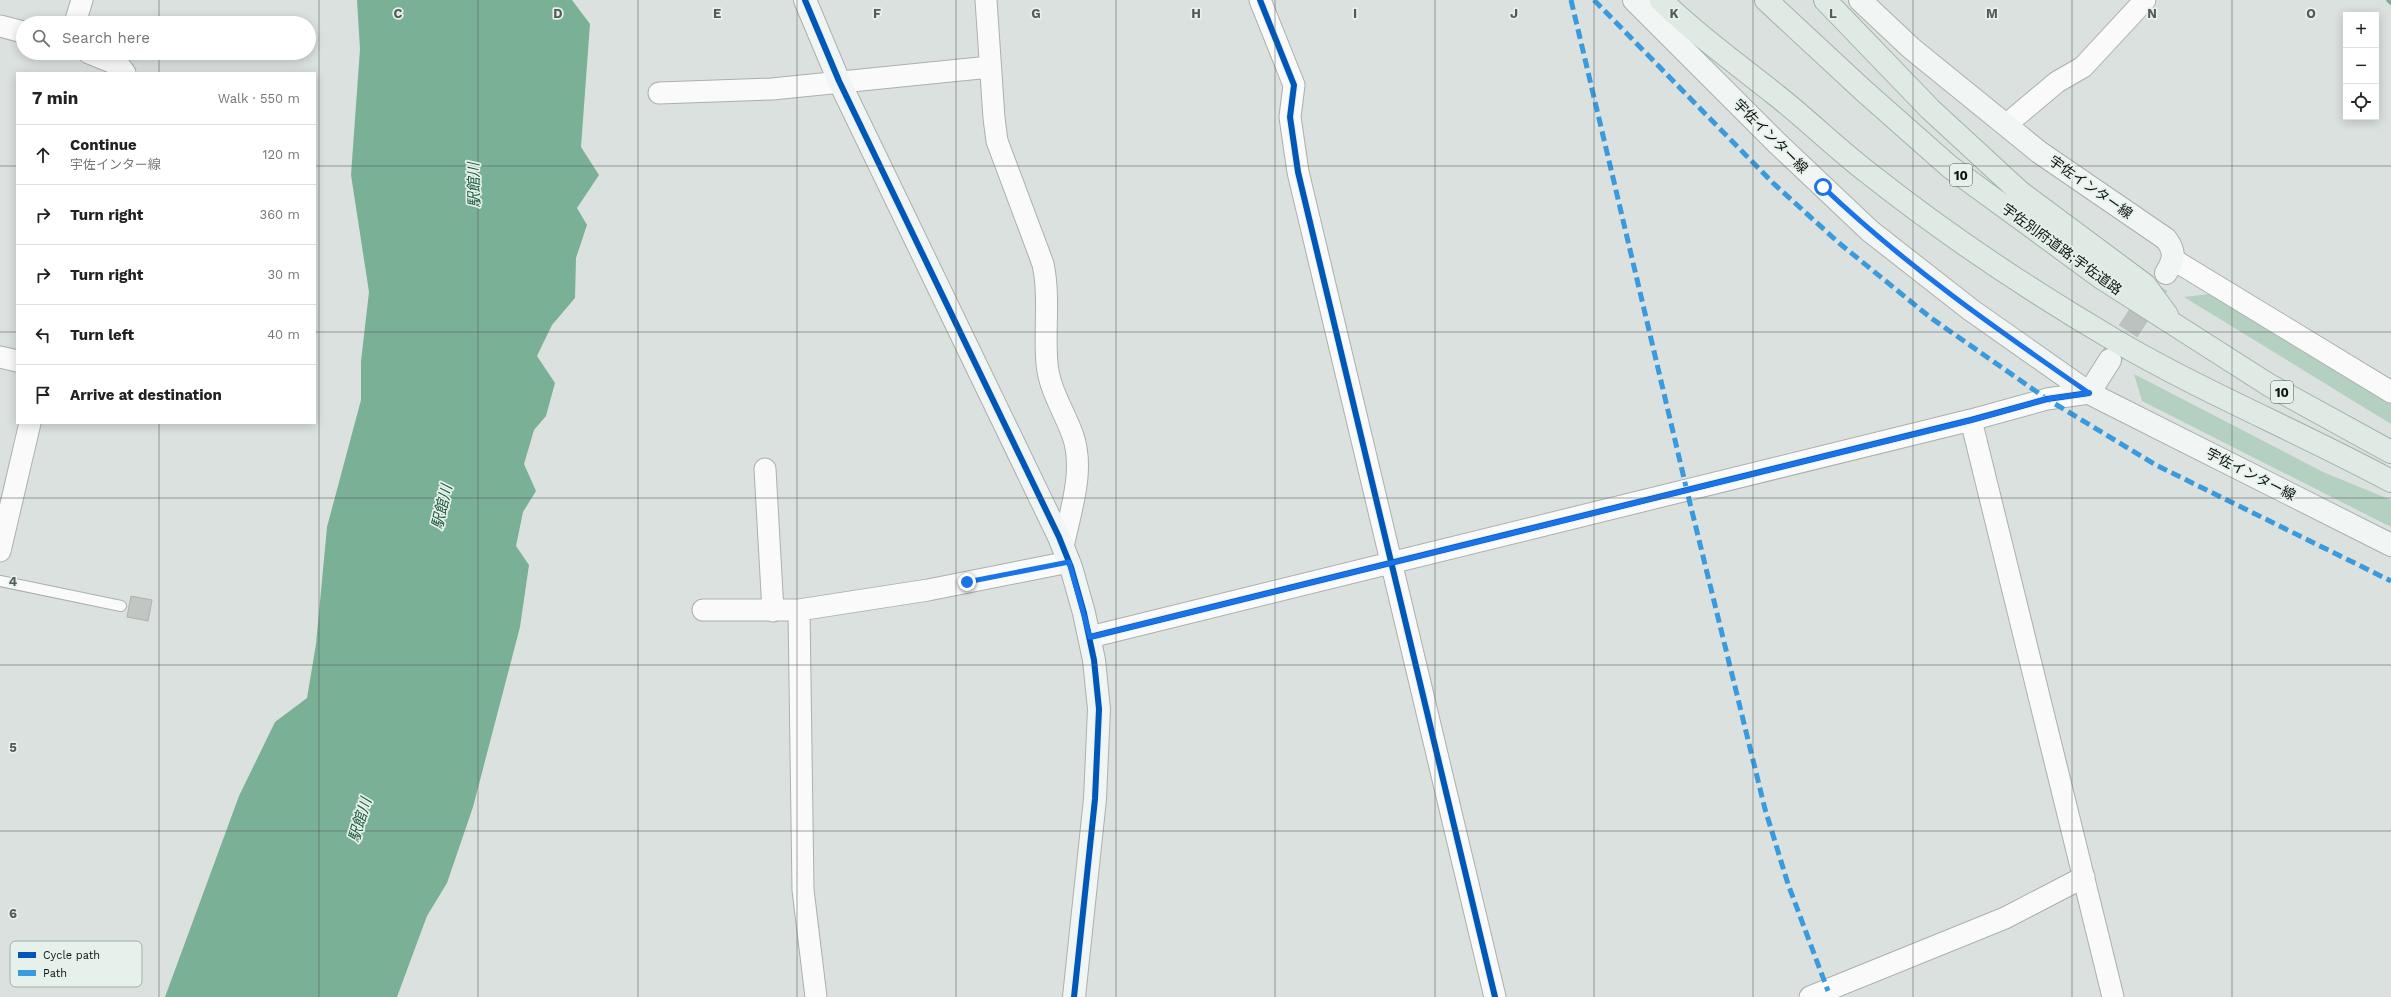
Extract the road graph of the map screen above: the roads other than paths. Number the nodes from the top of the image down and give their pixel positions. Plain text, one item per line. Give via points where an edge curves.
1 (82, 0) edge
2 (805, 0) edge
3 (986, 0) edge
4 (1260, 0) edge
5 (1634, 0) edge
6 (1661, 0) edge
7 (1766, 0) edge
8 (1825, 0) edge
9 (1860, 0) edge
10 (2145, 0) edge
11 (77, 16) edge
12 (0, 26) edge
13 (16, 30) edge
14 (106, 60) edge
15 (990, 67) junction
16 (124, 72) edge
17 (840, 81) junction
18 (659, 93) dead end
19 (2007, 124) junction
20 (2170, 266) joint
21 (2175, 326) junction
22 (0, 357) edge
23 (2110, 360) tunnel mouth
24 (16, 361) edge
25 (2391, 392) edge
26 (2089, 393) junction
27 (1972, 420) junction
28 (30, 424) edge
29 (2391, 452) edge
30 (765, 469) dead end
31 (2391, 481) edge
32 (2391, 545) edge
33 (0, 551) edge
34 (1066, 555) junction
35 (1392, 564) junction
36 (0, 581) edge
37 (121, 606) dead end
38 (703, 610) dead end
39 (799, 610) junction
40 (774, 611) junction
41 (1090, 637) junction
42 (2084, 877) junction
43 (812, 997) edge
44 (1074, 997) edge
45 (1495, 997) edge
46 (1810, 997) edge
47 (2113, 997) edge

1 - 11 street
2 - 17 main road
3 - 15 street
4 - 35 street via 1294,85 1290,117 1294,154
5 - 26 main road, 宇佐インター線 via 1777,143 1870,231 1971,310
6 - 31 highway via 1690,27 1871,175 1930,220 2046,299 2200,388 2355,461
7 - 21 highway, 宇佐別府道路;宇佐道路 / 10 via 1950,167 2103,279
8 - 21 highway via 1930,109 2020,192 2145,286
9 - 19 main road, 宇佐インター線 via 1911,48
10 - 19 street via 2084,67 2057,82
12 - 13 street
14 - 16 street via 119,65
15 - 17 street
15 - 34 street via 997,141 1038,248 1046,279 1049,375 1074,436 1078,453
17 - 18 street via 732,92
17 - 34 main road
19 - 20 main road, 宇佐インター線 via 2039,152 2166,239 2172,248
20 - 25 street
21 - 29 highway, 宇佐別府道路;宇佐道路 / 10 via 2269,385
22 - 24 street
23 - 26 main road
26 - 27 street via 2047,399
26 - 32 main road, 宇佐インター線
27 - 35 street
27 - 42 street
28 - 33 street
30 - 40 street
34 - 39 street via 928,590
34 - 41 main road
35 - 41 street
35 - 45 street
36 - 37 lane
38 - 40 street
39 - 40 street
39 - 43 street via 803,890
41 - 44 main road via 1098,686 1099,739
42 - 46 street via 2004,918
42 - 47 street

